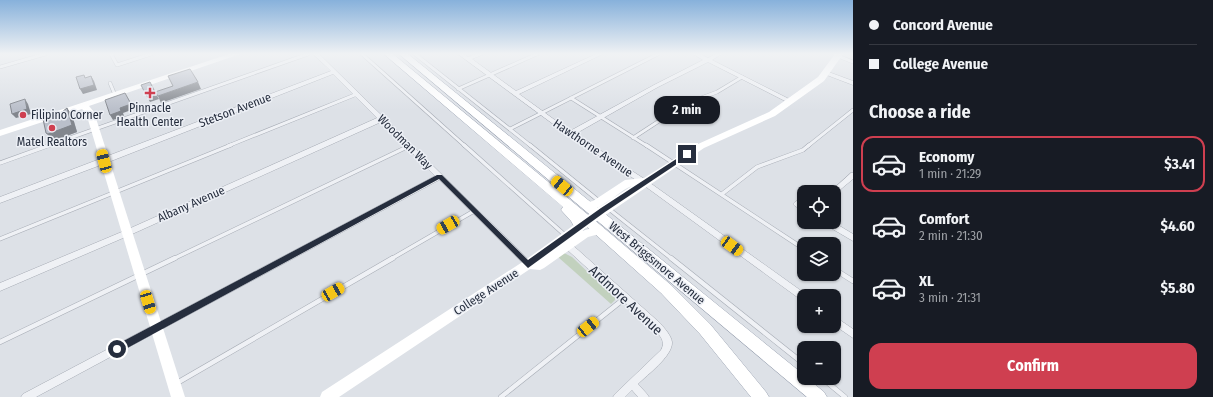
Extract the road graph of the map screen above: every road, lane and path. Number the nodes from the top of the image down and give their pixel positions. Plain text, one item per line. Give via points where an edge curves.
1 (334, 72) edge
2 (180, 73) edge
3 (255, 73) edge
4 (333, 73) edge
5 (382, 73) edge
6 (410, 73) edge
7 (424, 73) edge
8 (438, 73) edge
9 (486, 73) edge
10 (495, 73) edge
11 (561, 73) edge
12 (621, 73) edge
13 (684, 73) edge
14 (733, 73) edge
15 (826, 73) joint
16 (489, 75) junction
17 (742, 77) junction
18 (110, 83) dead end
19 (853, 83) edge
20 (458, 89) junction
21 (115, 94) junction
22 (357, 94) junction
23 (515, 94) junction
24 (571, 98) junction
25 (789, 102) junction
26 (83, 105) junction
27 (853, 110) edge
28 (541, 113) junction
29 (600, 117) junction
30 (381, 119) junction
31 (510, 128) junction
32 (95, 129) junction
33 (0, 133) edge
34 (570, 134) junction
35 (633, 138) junction
36 (408, 146) junction
37 (104, 161) junction
38 (0, 163) edge
39 (674, 163) junction
40 (853, 175) edge
41 (440, 176) junction
42 (629, 178) junction
43 (644, 182) junction
44 (841, 185) edge
45 (114, 193) junction
46 (722, 194) junction
47 (0, 200) edge
48 (474, 211) junction
49 (593, 213) junction
50 (838, 229) edge
51 (599, 230) junction
52 (127, 233) junction
53 (853, 238) edge
54 (0, 239) edge
55 (566, 241) junction
56 (797, 244) edge
57 (528, 264) junction
58 (841, 273) edge
59 (140, 276) junction
60 (853, 281) edge
61 (0, 287) edge
62 (797, 293) edge
63 (625, 298) junction
64 (841, 325) edge
65 (156, 329) junction
66 (853, 334) edge
67 (0, 342) edge
68 (797, 359) edge
69 (632, 384) junction
70 (174, 385) junction
71 (831, 385) edge
72 (26, 397) edge
73 (178, 397) edge
74 (327, 397) edge
75 (501, 397) edge
76 (618, 397) edge
77 (644, 397) edge
78 (761, 397) edge
79 (819, 397) edge
80 (846, 397) edge

1 - 22 street, Woodman Way
2 - 21 street
3 - 32 lane
4 - 37 street, Stetson Avenue
5 - 55 lane
6 - 49 main road, West Briggsmore Avenue via 503,150
7 - 49 main road, West Briggsmore Avenue
8 - 20 lane
9 - 16 street, Hawthorne Avenue
10 - 16 lane
11 - 23 street
12 - 24 lane
13 - 29 street
14 - 17 street
15 - 19 street
15 - 25 street, College Avenue
16 - 20 lane
16 - 23 street, Hawthorne Avenue
17 - 25 street
17 - 35 lane via 717,92 685,104
18 - 21 lane
20 - 31 lane
21 - 26 street
22 - 30 street, Woodman Way
22 - 45 lane
23 - 28 street, Hawthorne Avenue
24 - 28 lane
24 - 29 lane
25 - 39 street, College Avenue via 764,118 707,142
26 - 32 street via 90,112
26 - 33 street
27 - 46 lane via 803,150 757,167
28 - 31 lane
28 - 34 street, Hawthorne Avenue
29 - 34 street
29 - 35 lane
30 - 36 street, Woodman Way
30 - 52 street, Albany Avenue
31 - 49 lane
32 - 37 street
32 - 38 lane
34 - 42 street, Hawthorne Avenue
35 - 39 lane
36 - 41 street, Woodman Way
36 - 59 lane
37 - 45 street
37 - 47 street, Stetson Avenue
39 - 43 street, College Avenue
39 - 46 lane
40 - 44 street
41 - 48 street, Woodman Way
41 - 65 street
42 - 43 street
42 - 49 street
43 - 49 street, College Avenue
43 - 62 street, Hawthorne Avenue
45 - 52 street
45 - 54 lane
46 - 56 lane
48 - 57 street, Woodman Way
48 - 70 lane
49 - 51 main road, West Briggsmore Avenue
49 - 55 street, College Avenue
49 - 68 lane
49 - 79 main road, West Briggsmore Avenue
50 - 53 street
51 - 55 street
51 - 78 main road, West Briggsmore Avenue via 678,300
52 - 59 street
52 - 61 street, Albany Avenue
55 - 57 street, College Avenue
55 - 63 street, Ardmore Avenue
57 - 74 street, College Avenue
58 - 60 lane
59 - 65 street
59 - 67 lane
63 - 69 street, Ardmore Avenue via 658,326 668,342 664,353
63 - 75 lane
64 - 66 street
65 - 70 street
65 - 72 street
69 - 76 street, Ardmore Avenue
69 - 77 street
70 - 73 street
71 - 80 lane

